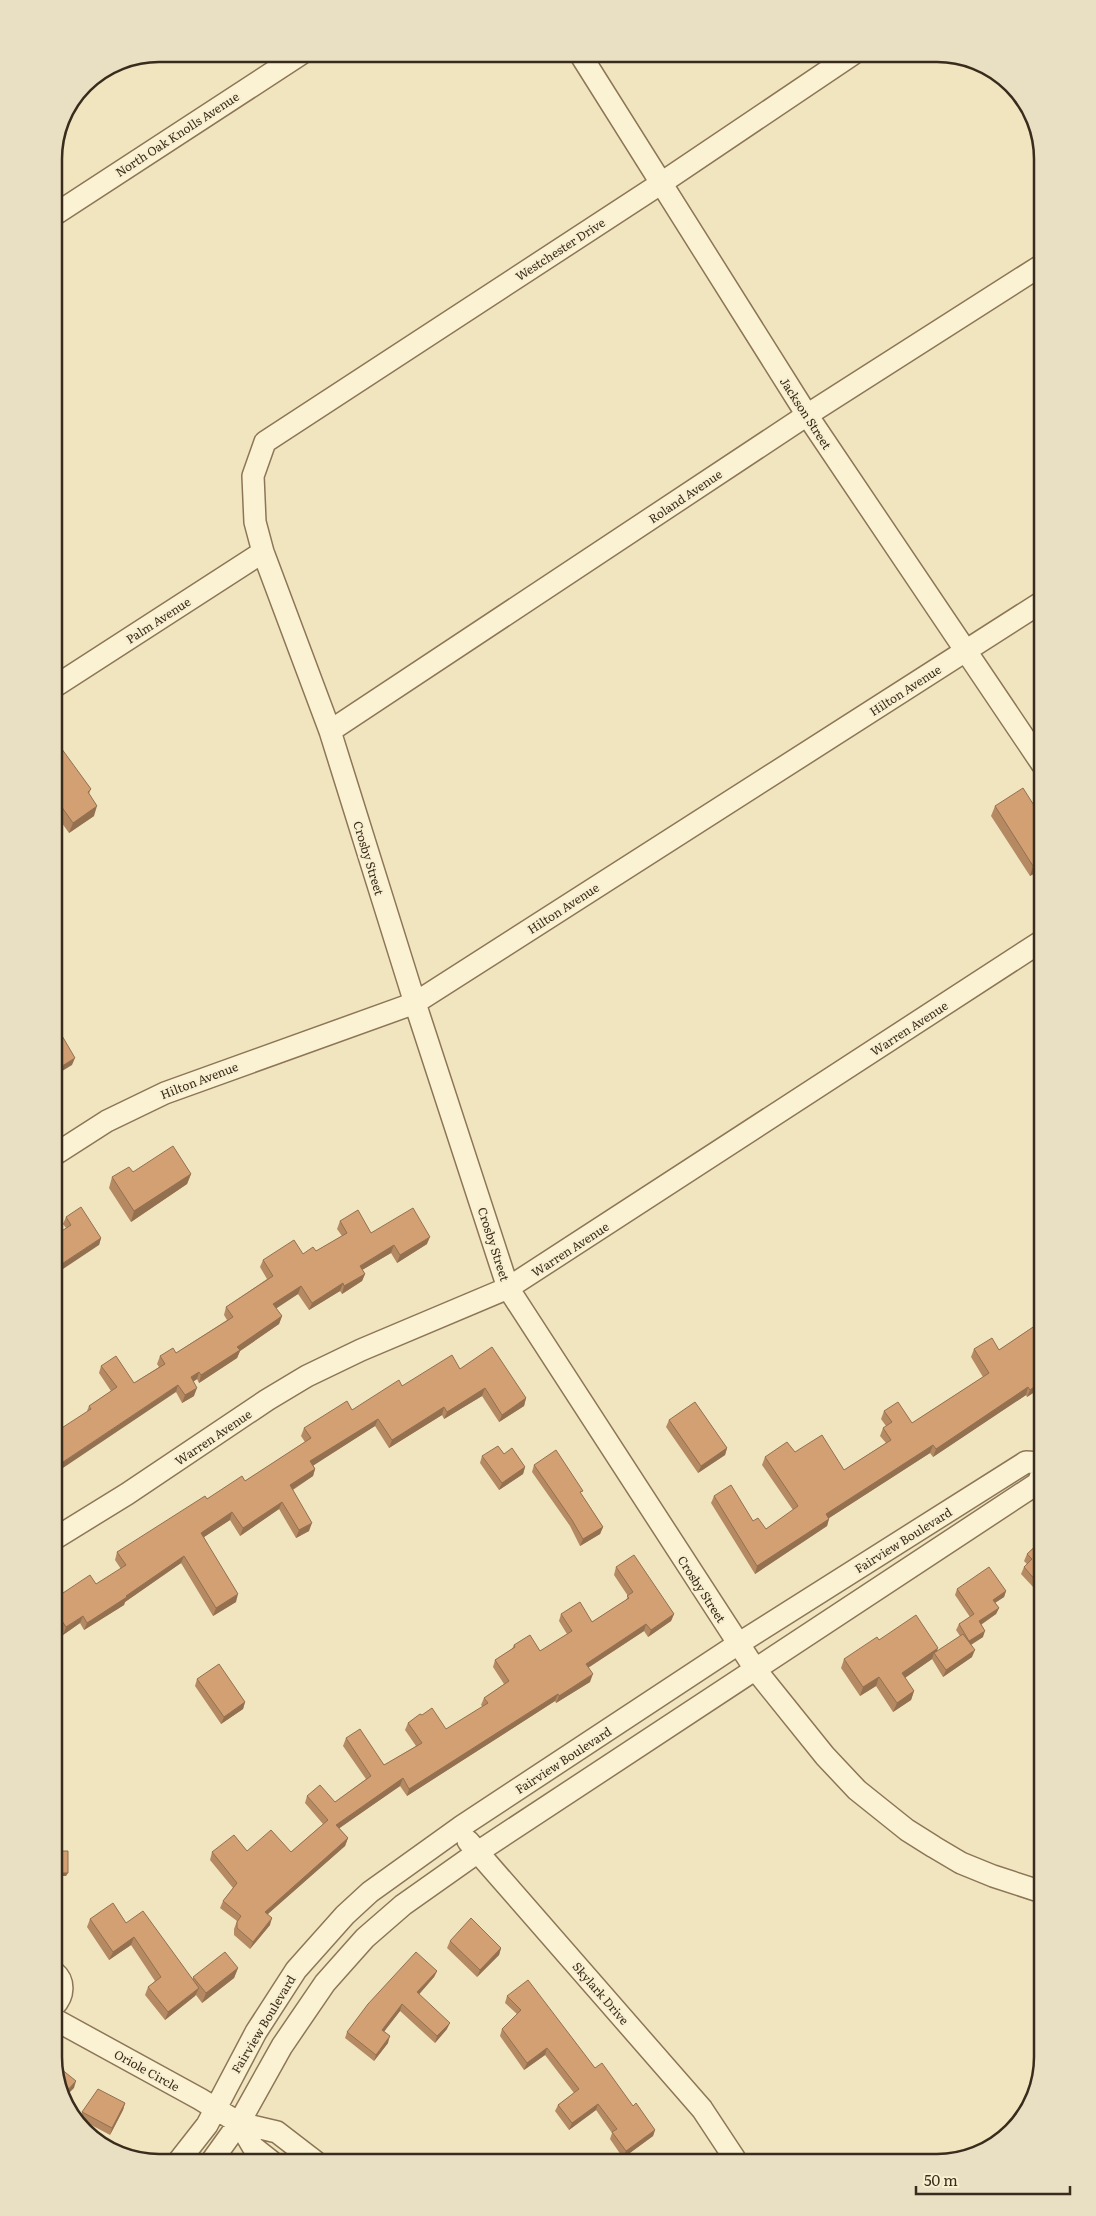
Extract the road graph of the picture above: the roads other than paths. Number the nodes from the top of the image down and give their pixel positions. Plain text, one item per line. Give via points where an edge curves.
1 (287, 63) edge
2 (586, 63) edge
3 (840, 63) edge
4 (660, 184) junction
5 (63, 209) edge
6 (1034, 270) edge
7 (807, 415) junction
8 (265, 442) joint
9 (263, 552) junction
10 (1034, 607) edge
11 (966, 651) junction
12 (63, 681) edge
13 (330, 731) junction
14 (1034, 752) edge
15 (1034, 946) edge
16 (414, 1003) junction
17 (62, 1150) edge
18 (508, 1288) junction
19 (1034, 1462) edge
20 (1034, 1486) edge
21 (62, 1534) edge
22 (738, 1644) junction
23 (755, 1669) junction
24 (458, 1829) junction
25 (478, 1852) junction
26 (1034, 1890) edge
27 (62, 2023) edge
28 (215, 2108) junction
29 (239, 2122) junction
30 (186, 2153) edge
31 (217, 2153) edge
32 (261, 2153) edge
33 (305, 2153) edge
34 (731, 2154) edge

1 - 5 street, North Oak Knolls Avenue
2 - 4 street, Jackson Street
3 - 4 street, Westchester Drive
4 - 7 street, Jackson Street
4 - 8 street, Westchester Drive
6 - 7 street, Roland Avenue
7 - 11 street, Jackson Street
7 - 13 street, Roland Avenue
8 - 9 street, Crosby Street via 253,476 254,522
9 - 12 street, Palm Avenue
9 - 13 street, Crosby Street
10 - 11 street, Hilton Avenue
11 - 14 street, Jackson Street
11 - 16 street, Hilton Avenue
13 - 16 street, Crosby Street
15 - 18 street, Warren Avenue
16 - 17 street, Hilton Avenue via 165,1093 107,1121
16 - 18 street, Crosby Street
18 - 21 street, Warren Avenue via 307,1376
18 - 22 street, Crosby Street
19 - 22 street, Fairview Boulevard via 1026,1462
20 - 23 street, Fairview Boulevard
22 - 23 street, Crosby Street
22 - 24 street, Fairview Boulevard
23 - 25 street, Fairview Boulevard
23 - 26 street, Crosby Street via 857,1790 907,1830 961,1863
24 - 25 street, Skylark Drive
24 - 28 street, Fairview Boulevard via 370,1892 315,1947 256,2032
25 - 29 street, Fairview Boulevard via 403,1905 344,1960 306,2008
25 - 34 street, Skylark Drive via 697,2103
27 - 28 street, Oriole Circle
28 - 29 street, Oriole Circle
28 - 30 street, Fairview Boulevard
29 - 31 street, Fairview Boulevard
29 - 32 street via 253,2147
29 - 33 street via 277,2132

